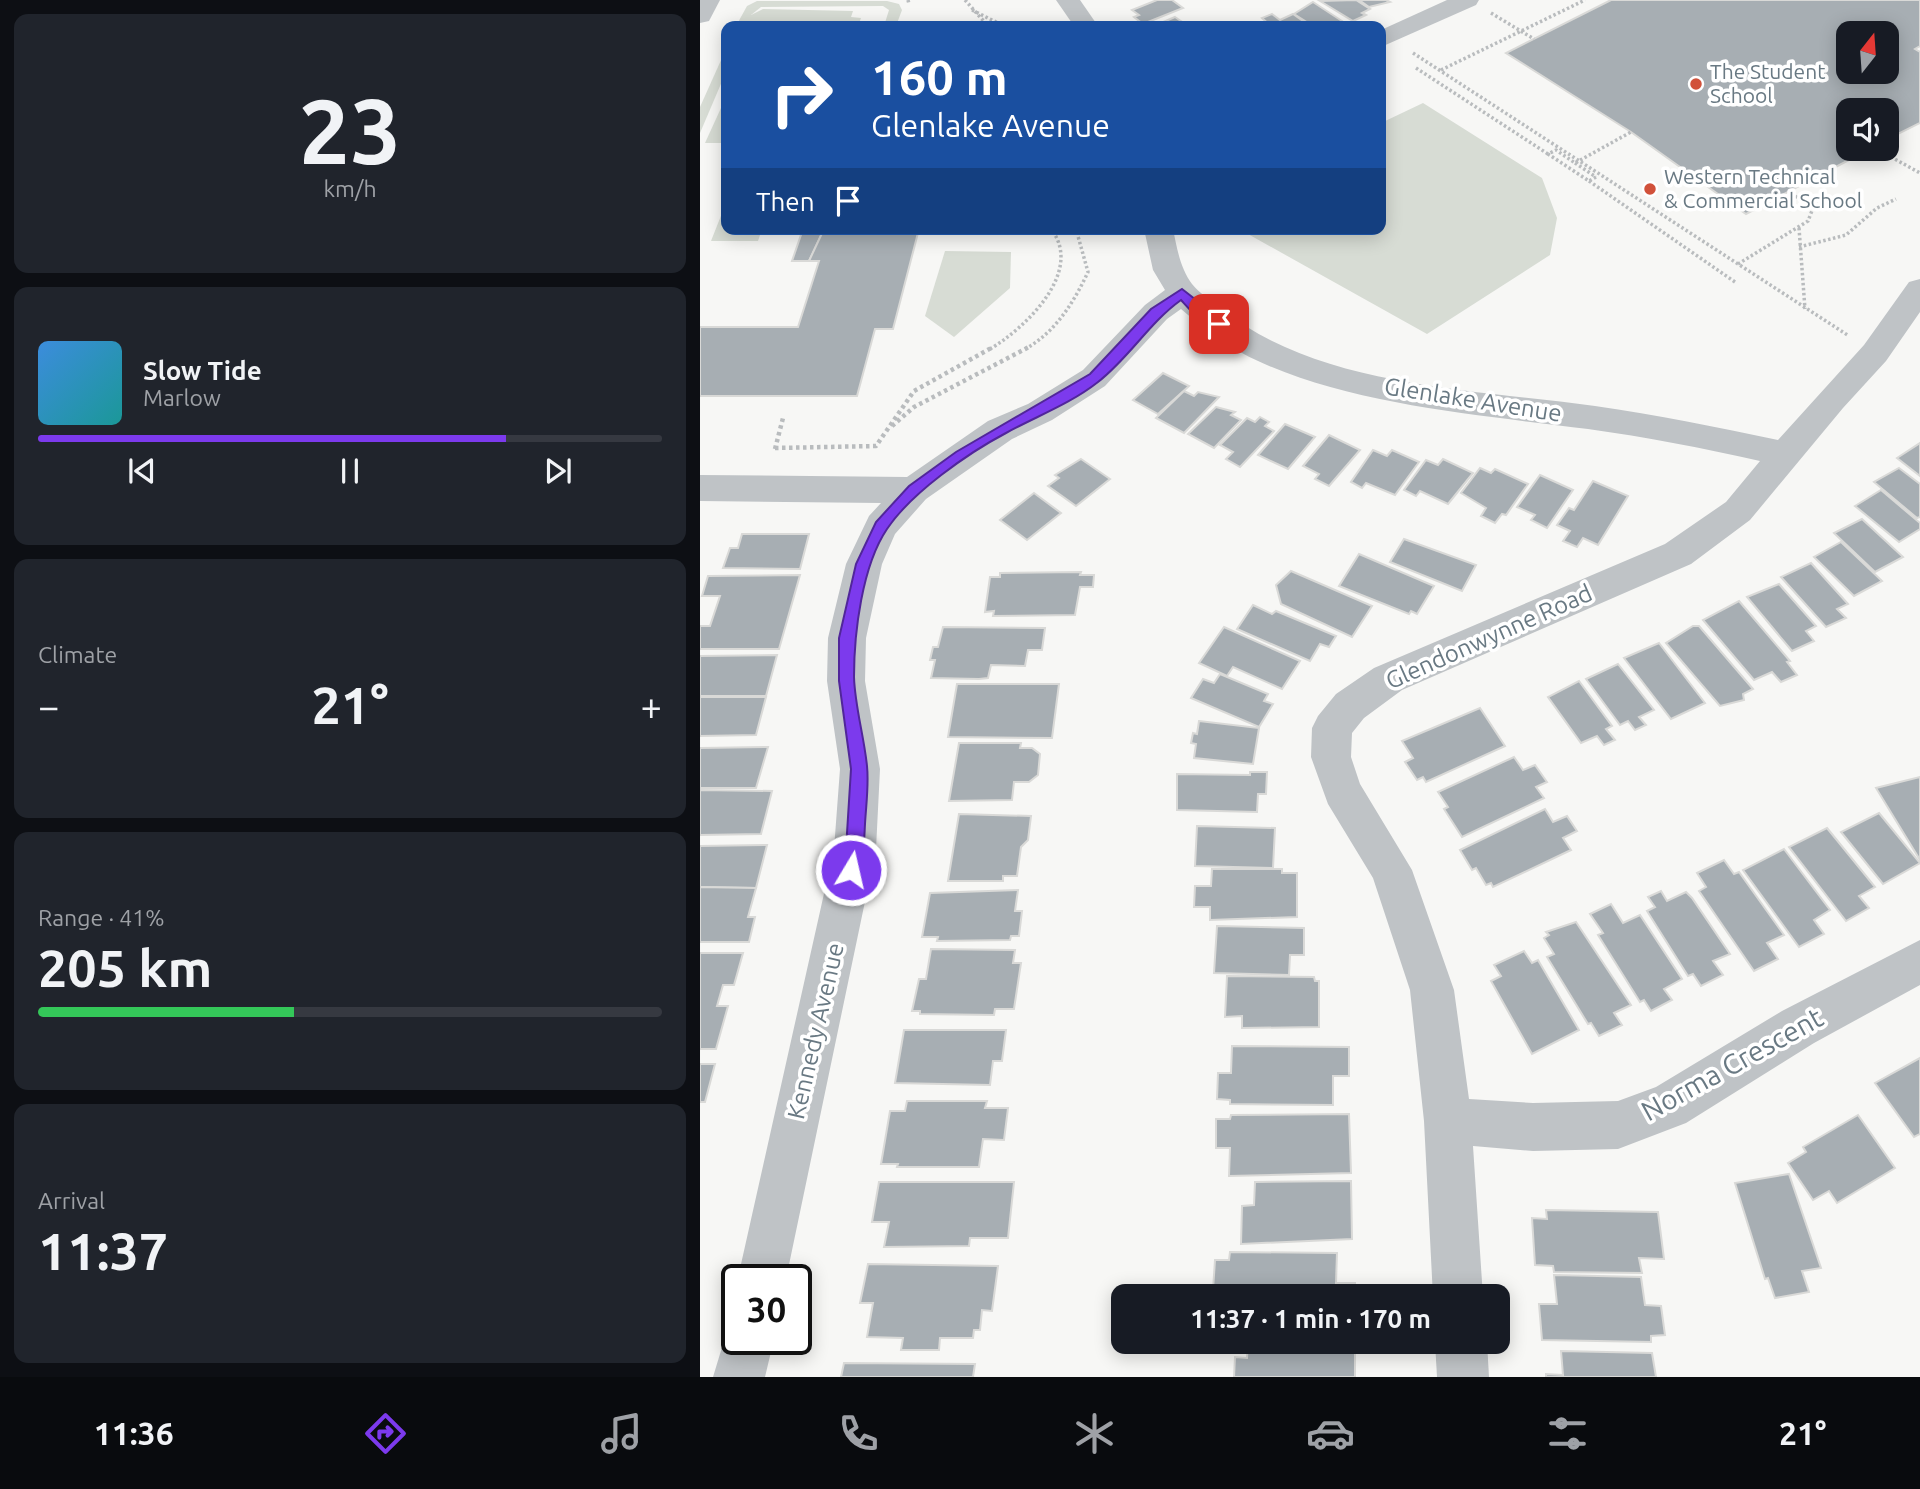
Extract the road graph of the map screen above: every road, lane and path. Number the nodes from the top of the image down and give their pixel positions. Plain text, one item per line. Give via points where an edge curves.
1 (708, 0) edge
2 (965, 0) edge
3 (1068, 0) edge
4 (1585, 0) edge
5 (1476, 5) edge
6 (972, 10) junction
7 (700, 16) edge
8 (983, 21) edge
9 (994, 21) edge
10 (1083, 21) edge
11 (1521, 31) junction
12 (1386, 37) edge
13 (1534, 39) dead end
14 (1419, 57) dead end
15 (1416, 68) dead end
16 (1441, 71) junction
17 (1631, 132) dead end
18 (1548, 155) junction
19 (1580, 159) junction
20 (1898, 161) edge
21 (1574, 163) junction
22 (1920, 173) edge
23 (1589, 181) junction
24 (1795, 196) dead end
25 (1896, 199) dead end
26 (1798, 227) junction
27 (1056, 235) edge
28 (1078, 235) edge
29 (1159, 235) edge
30 (1799, 247) junction
31 (1738, 264) junction
32 (1735, 282) dead end
33 (1920, 289) edge
34 (1182, 293) junction
35 (1805, 309) junction
36 (1911, 322) edge
37 (1852, 339) dead end
38 (783, 418) dead end
39 (885, 433) junction
40 (775, 449) junction
41 (1784, 454) junction
42 (773, 456) dead end
43 (700, 488) edge
44 (914, 490) junction
45 (1920, 961) edge
46 (1448, 1121) junction
47 (764, 1264) edge
48 (1457, 1284) edge
49 (1461, 1354) edge
50 (744, 1355) edge
51 (739, 1377) edge
52 (1462, 1377) edge

1 - 7 street
2 - 6 path
3 - 10 street
4 - 11 path
5 - 11 path
5 - 12 street
6 - 8 path
6 - 9 path
11 - 13 path
11 - 16 path
14 - 16 path
15 - 18 path
16 - 19 path
17 - 19 path
18 - 21 path via 1556,150
18 - 23 path
19 - 21 path
19 - 31 path
20 - 22 path
21 - 23 path via 1596,177
23 - 32 path
24 - 26 path via 1813,208 1808,221
25 - 30 path via 1882,202 1851,233
26 - 30 path
26 - 31 path
27 - 39 path via 1062,253 1053,287 1036,316 1007,340 918,388
28 - 39 path via 1088,272 1074,302 1038,342 914,407
29 - 34 street via 1168,270
30 - 35 path
31 - 35 path
33 - 36 street, Glendonwynne Road
34 - 41 street, Glenlake Avenue via 1201,314 1236,335 1305,368 1353,381 1645,425
34 - 44 street, Kennedy Avenue via 1156,312 1094,378 1040,412 1000,430
35 - 37 path
36 - 41 street, Glendonwynne Road via 1875,353
38 - 40 path
39 - 40 path via 876,446
40 - 42 path
41 - 46 street, Glendonwynne Road via 1738,512 1678,554 1388,679 1349,706 1332,728 1331,757 1342,791 1391,870 1432,990
43 - 44 street
44 - 47 street, Kennedy Avenue via 881,526 853,600 846,681 860,769 855,849
45 - 46 street, Norma Crescent via 1798,1027 1669,1106 1618,1125 1533,1127
46 - 48 street, Glendonwynne Road
49 - 52 street
50 - 51 street

